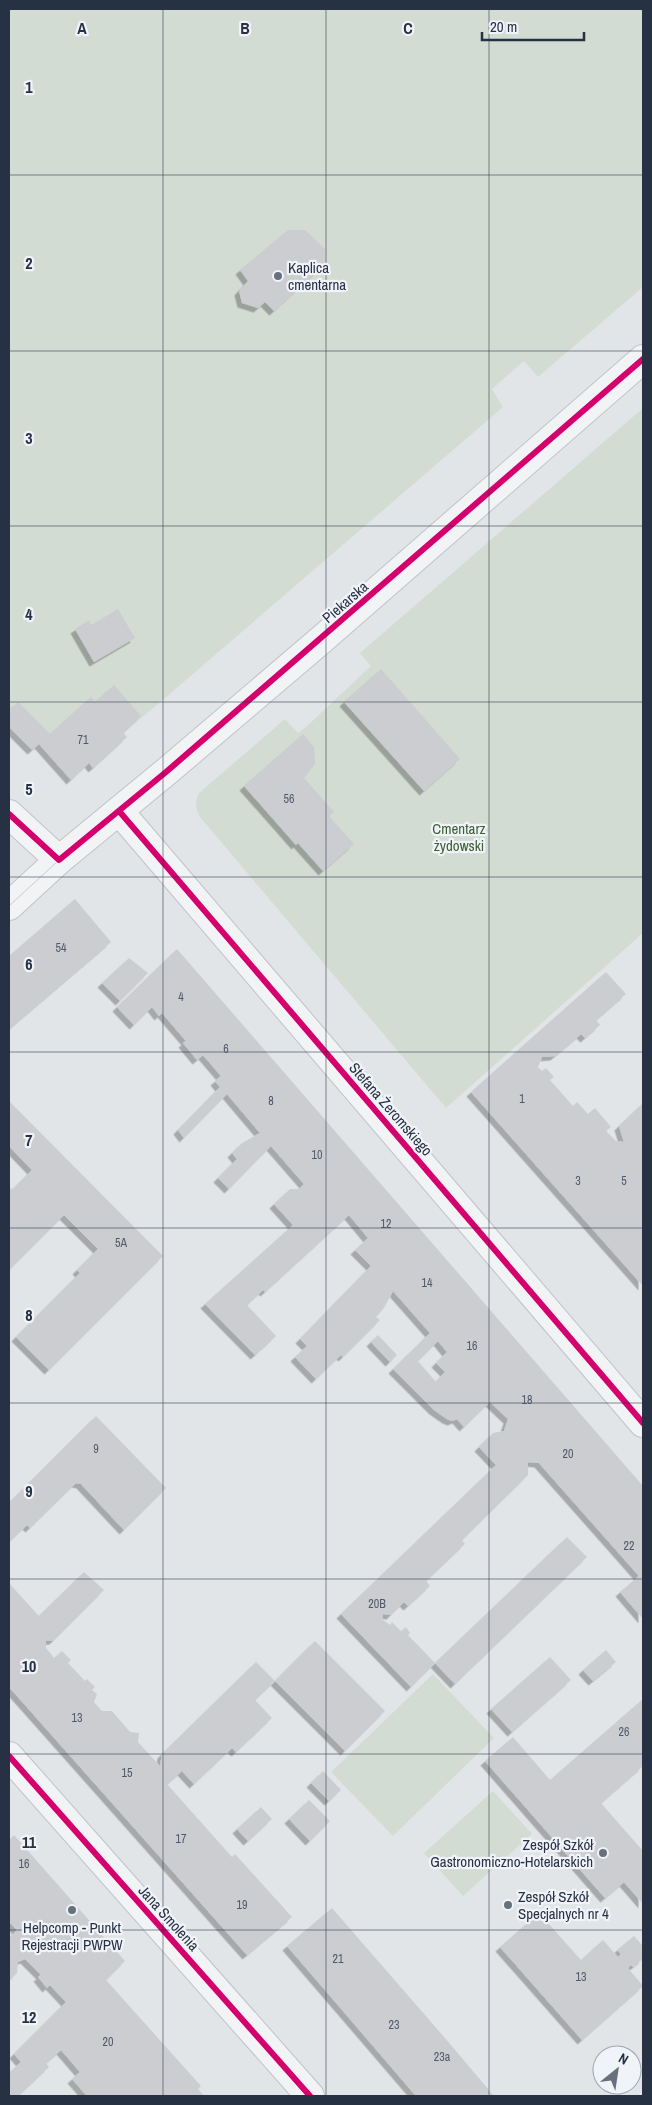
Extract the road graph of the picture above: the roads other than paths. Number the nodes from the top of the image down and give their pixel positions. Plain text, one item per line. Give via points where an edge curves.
1 (643, 359) edge
2 (119, 811) junction
3 (9, 814) edge
4 (60, 860) junction
5 (9, 906) edge
6 (643, 1423) edge
7 (9, 1756) edge
8 (310, 2096) edge

1 - 2 street, Piekarska
2 - 4 street, Piekarska
2 - 6 street, Stefana Żeromskiego
3 - 4 street
4 - 5 street, Piekarska
7 - 8 street, Jana Smolenia

